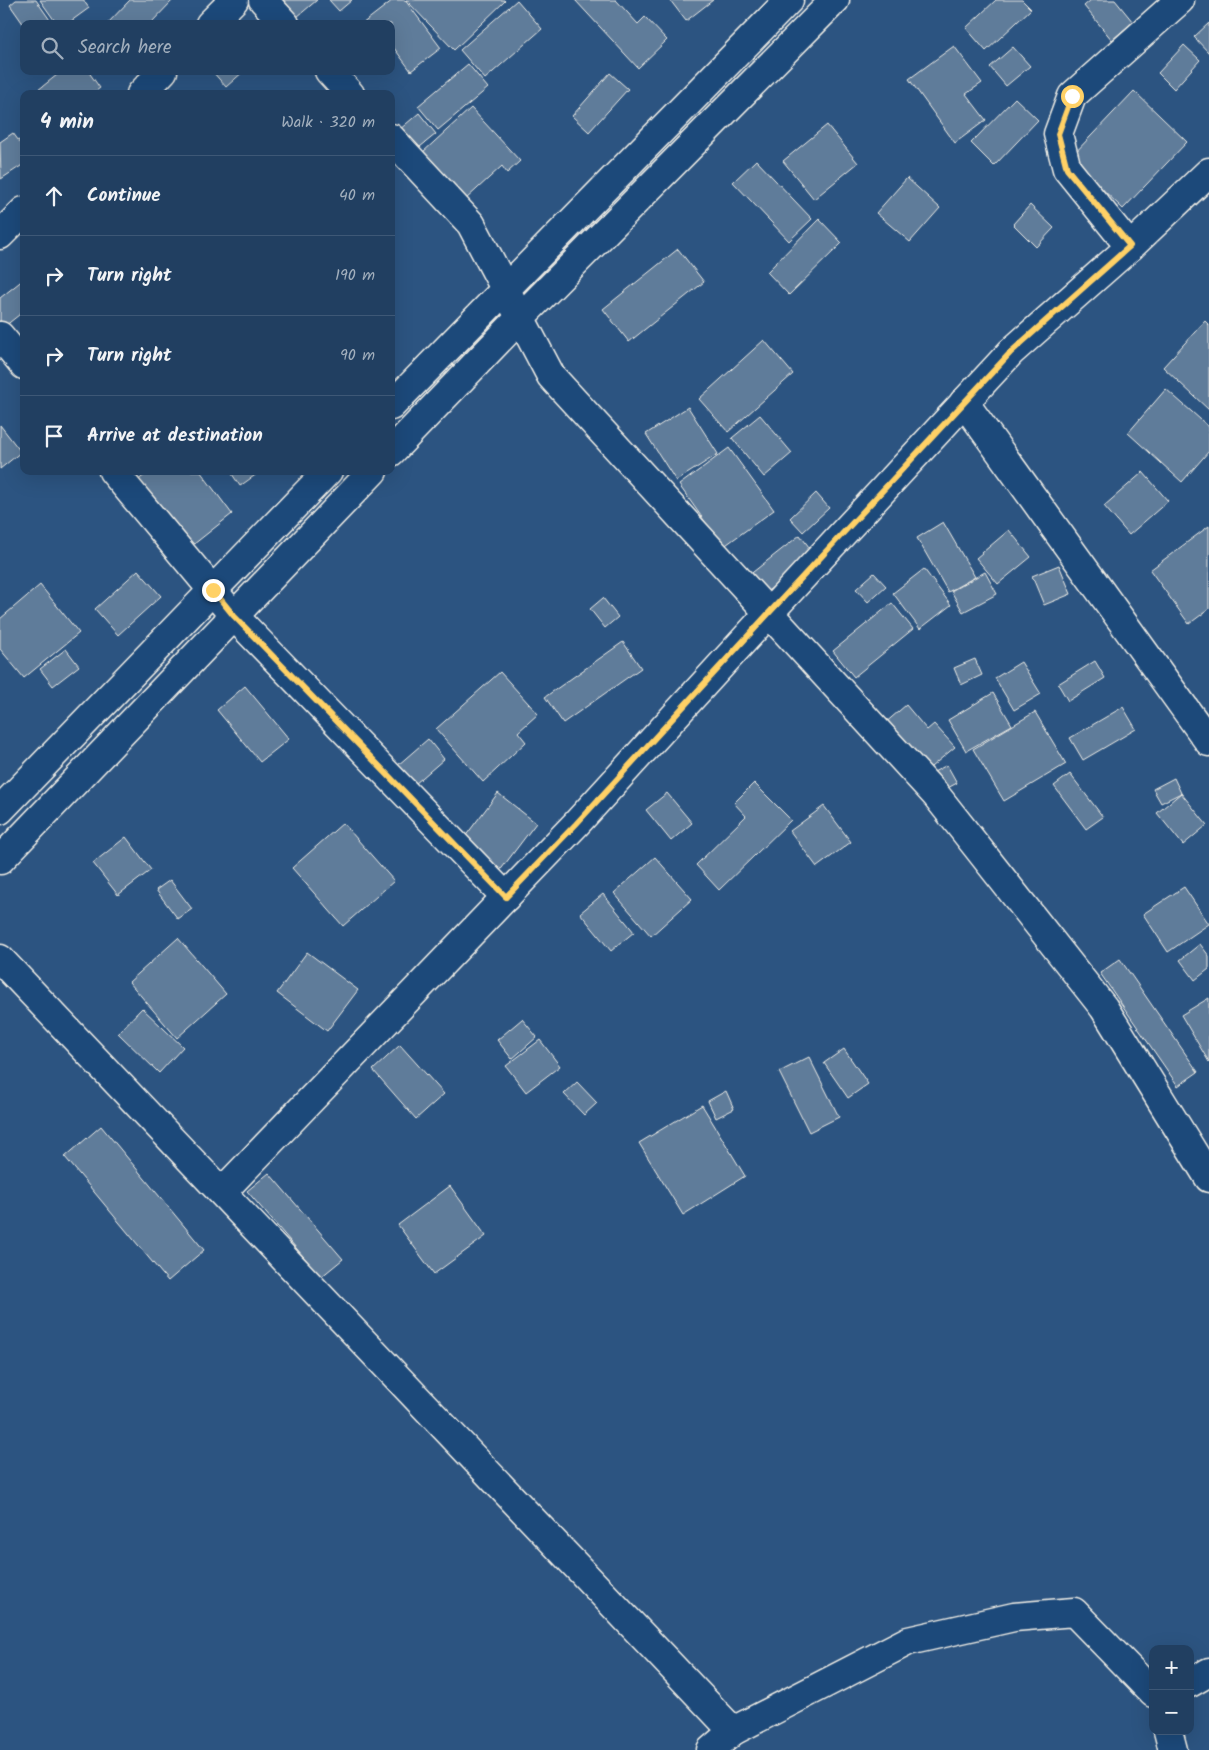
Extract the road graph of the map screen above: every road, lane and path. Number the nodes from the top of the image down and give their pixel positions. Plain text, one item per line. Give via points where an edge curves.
1 (234, 0) edge
2 (263, 0) edge
3 (789, 0) edge
4 (835, 0) edge
5 (1180, 0) edge
6 (214, 20) edge
7 (281, 20) edge
8 (159, 75) edge
9 (333, 75) edge
10 (144, 90) edge
11 (346, 90) edge
12 (395, 142) edge
13 (1209, 172) edge
14 (20, 215) edge
15 (0, 235) edge
16 (1130, 246) junction
17 (505, 288) junction
18 (520, 318) junction
19 (0, 336) edge
20 (20, 360) edge
21 (395, 402) edge
22 (964, 402) junction
23 (395, 448) edge
24 (116, 475) edge
25 (324, 475) edge
26 (369, 475) edge
27 (213, 590) junction
28 (768, 614) junction
29 (234, 616) junction
30 (1209, 742) edge
31 (0, 810) edge
32 (0, 860) edge
33 (506, 897) junction
34 (0, 959) edge
35 (1209, 1178) edge
36 (222, 1192) junction
37 (1209, 1672) edge
38 (1194, 1681) edge
39 (1150, 1690) edge
40 (733, 1731) junction
41 (1169, 1735) edge
42 (711, 1750) edge
43 (1173, 1750) edge

1 - 6 street
2 - 7 street
3 - 17 street
4 - 18 street
5 - 16 street via 1072,96 1058,134 1067,169
8 - 10 street
9 - 11 street
12 - 17 street via 471,224
13 - 16 street
14 - 15 street
16 - 22 street via 1011,352
17 - 18 street
17 - 21 street
18 - 23 street
18 - 28 street via 551,376
19 - 20 street
22 - 28 street
22 - 30 street
24 - 27 street
25 - 27 street
26 - 29 street
27 - 29 street
27 - 31 street
28 - 33 street
28 - 35 street via 936,795 1104,1008
29 - 32 street
29 - 33 street
33 - 36 street
34 - 36 street
36 - 40 street
37 - 38 street
39 - 40 street via 1074,1612 1014,1617 908,1641
40 - 42 street
41 - 43 street

